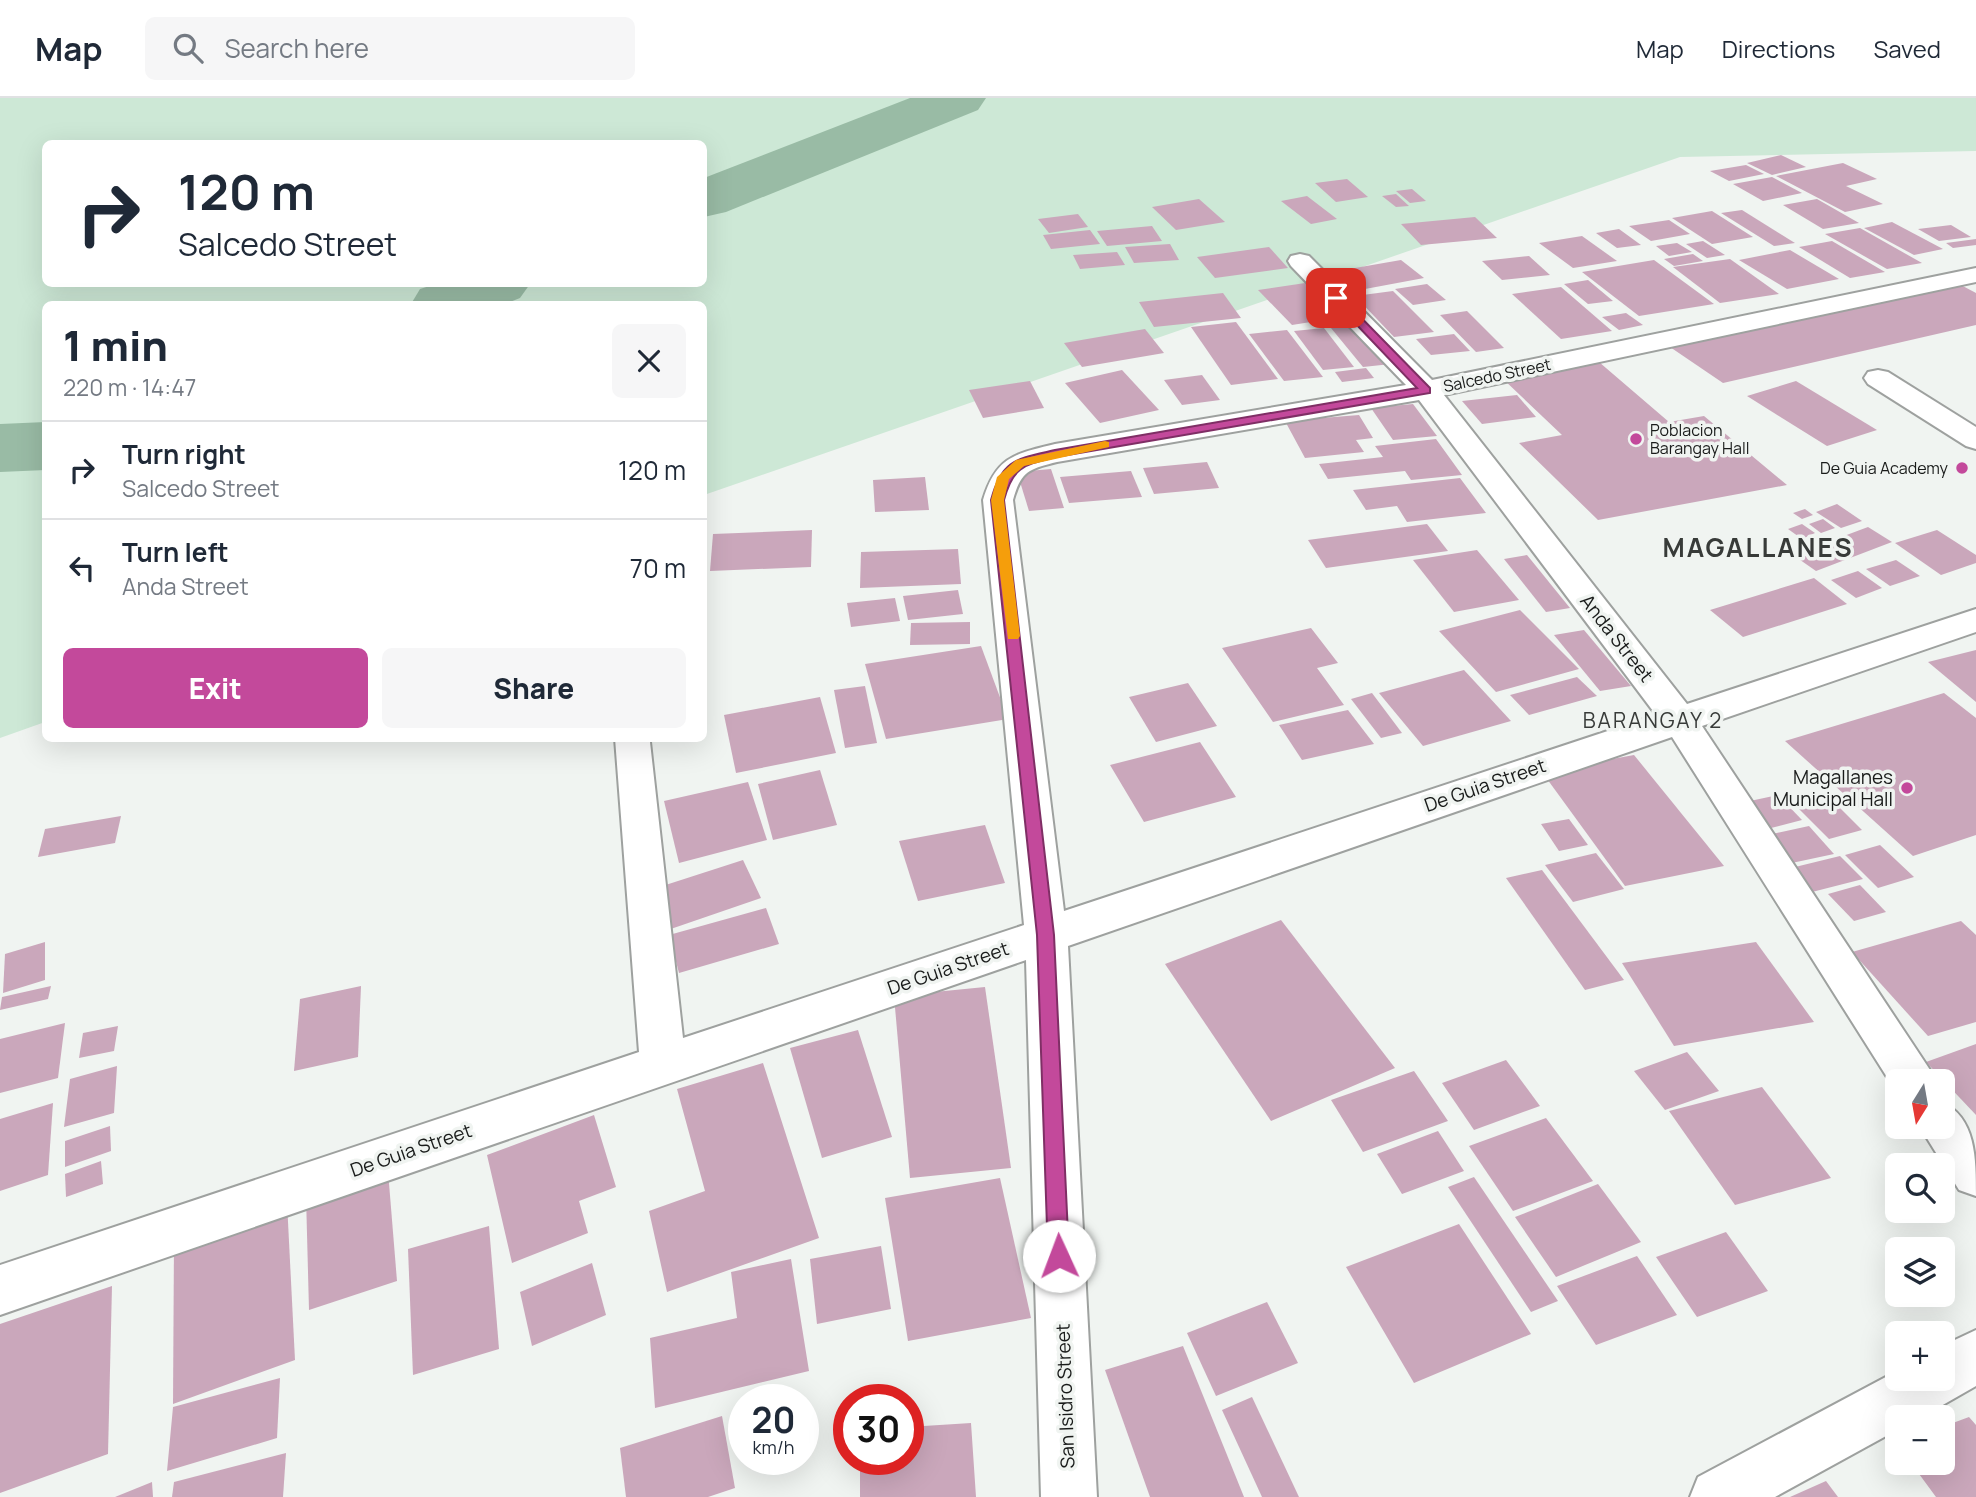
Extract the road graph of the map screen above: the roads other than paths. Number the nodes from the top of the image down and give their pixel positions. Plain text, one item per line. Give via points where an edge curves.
1 (1300, 261) dead end
2 (1976, 275) edge
3 (1878, 378) dead end
4 (1426, 390) junction
5 (1976, 440) edge
6 (998, 500) joint
7 (1976, 620) edge
8 (1678, 718) junction
9 (631, 742) dead end
10 (1046, 935) junction
11 (663, 1065) junction
12 (1907, 1069) edge
13 (1953, 1139) edge
14 (1976, 1174) edge
15 (0, 1290) edge
16 (1976, 1357) edge
17 (1955, 1369) edge
18 (1914, 1391) edge
19 (1069, 1497) edge
20 (1718, 1497) edge

1 - 4 street, Anda Street
2 - 4 street, Salcedo Street
3 - 5 street
4 - 6 street, Salcedo Street via 1055,453 1011,470 1004,477
4 - 8 street, Anda Street
6 - 10 street, San Isidro Street
7 - 8 street, De Guia Street
8 - 10 street, De Guia Street
8 - 12 street, Anda Street
9 - 11 street
10 - 11 street, De Guia Street
10 - 19 street, San Isidro Street
11 - 15 street, De Guia Street
13 - 14 street
16 - 17 street
18 - 20 street

